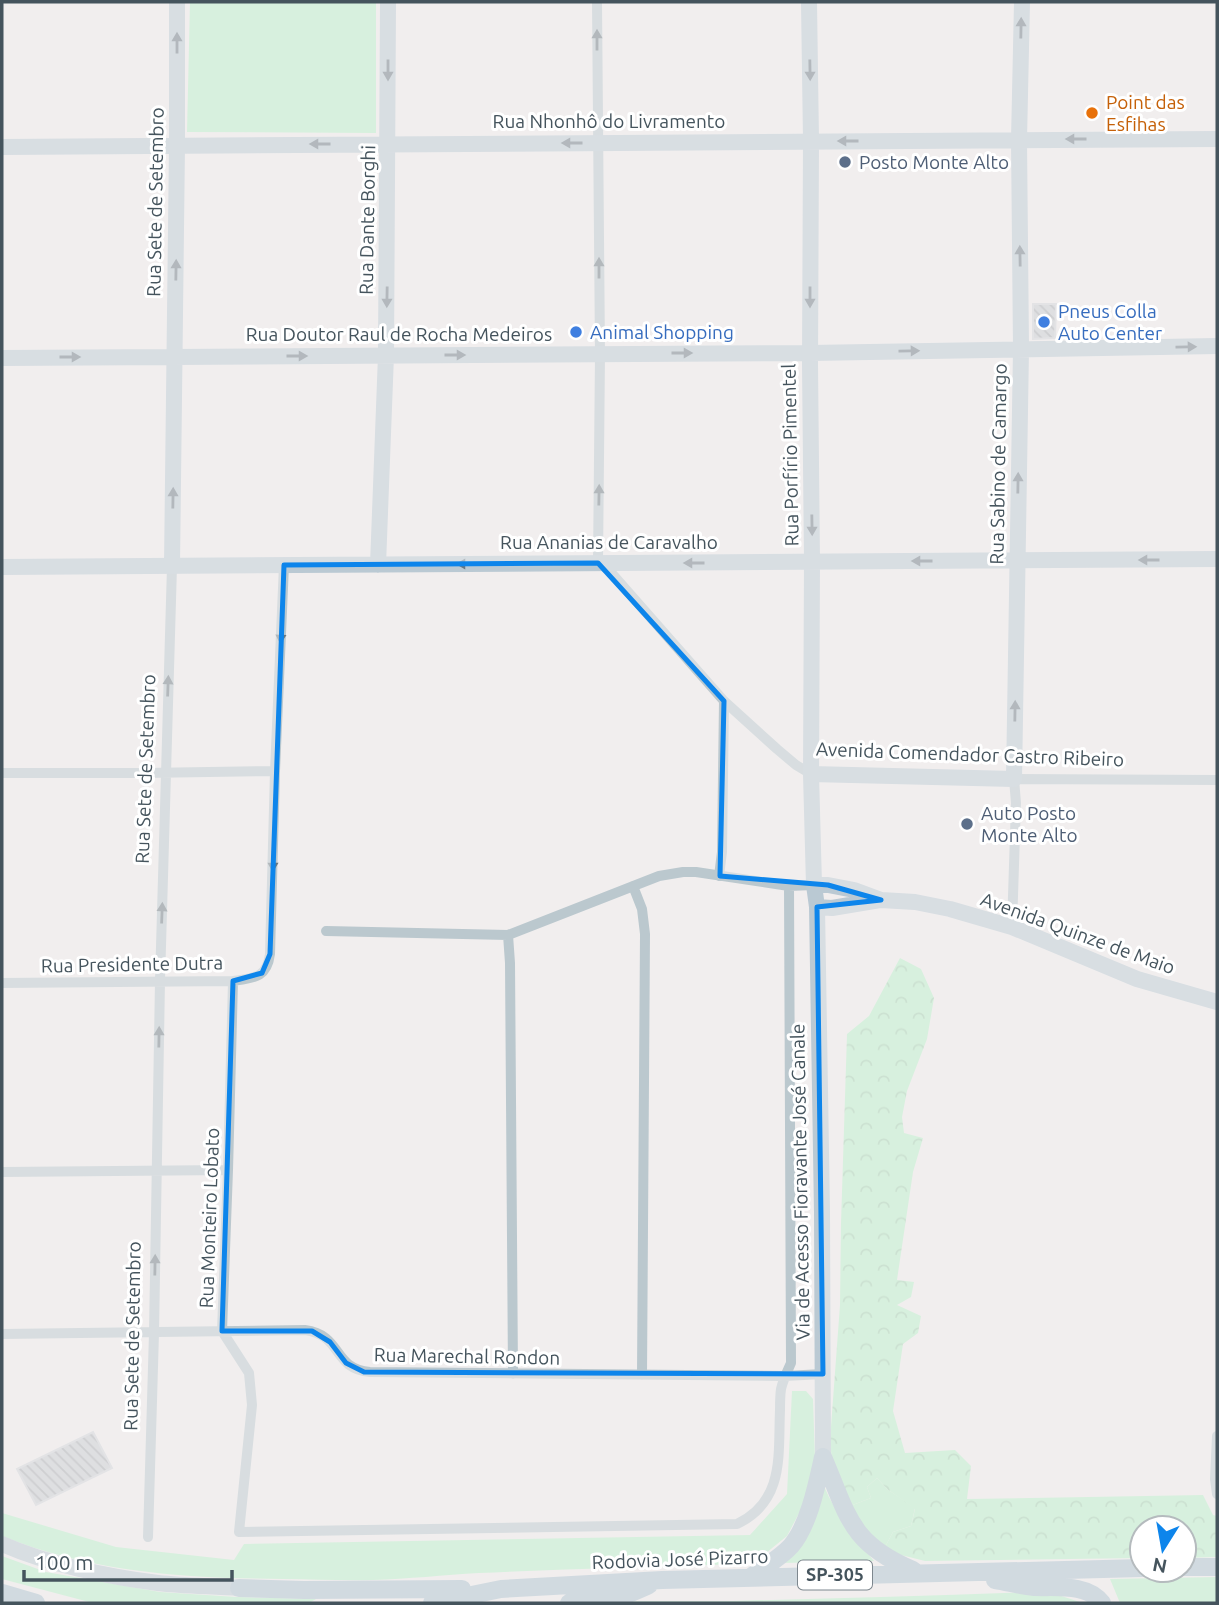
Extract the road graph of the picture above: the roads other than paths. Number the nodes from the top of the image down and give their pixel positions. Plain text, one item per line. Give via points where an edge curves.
1 (177, 2) edge
2 (388, 2) edge
3 (597, 2) edge
4 (809, 2) edge
5 (1022, 2) edge
6 (1217, 139) edge
7 (1019, 140) junction
8 (811, 141) junction
9 (598, 142) junction
10 (388, 144) junction
11 (177, 145) junction
12 (2, 147) edge
13 (1217, 346) edge
14 (1021, 349) junction
15 (810, 353) junction
16 (600, 354) junction
17 (386, 355) junction
18 (175, 356) junction
19 (2, 358) edge
20 (1217, 559) edge
21 (1017, 561) junction
22 (812, 562) junction
23 (598, 563) junction
24 (284, 565) junction
25 (378, 565) junction
26 (172, 566) junction
27 (2, 567) edge
28 (724, 701) junction
29 (275, 771) junction
30 (2, 773) edge
31 (165, 773) junction
32 (811, 774) junction
33 (1014, 779) junction
34 (1217, 780) edge
35 (719, 876) junction
36 (633, 886) junction
37 (789, 886) junction
38 (814, 886) junction
39 (881, 900) junction
40 (817, 907) junction
41 (1012, 927) junction
42 (326, 931) dead end
43 (508, 935) junction
44 (160, 981) junction
45 (233, 981) junction
46 (2, 983) edge
47 (1217, 1002) edge
48 (228, 1170) junction
49 (156, 1171) junction
50 (2, 1172) edge
51 (222, 1331) junction
52 (153, 1333) junction
53 (2, 1334) edge
54 (513, 1374) junction
55 (822, 1374) junction
56 (642, 1375) junction
57 (785, 1376) junction
58 (1217, 1436) edge
59 (823, 1457) junction
60 (1217, 1494) edge
61 (148, 1537) dead end
62 (2, 1544) edge
63 (1217, 1566) edge
64 (1198, 1567) edge
65 (1128, 1568) edge
66 (919, 1573) junction
67 (958, 1573) junction
68 (751, 1577) junction
69 (662, 1580) junction
70 (239, 1588) joint
71 (500, 1589) junction
72 (2, 1593) edge
73 (36, 1603) edge
74 (432, 1603) edge
75 (569, 1603) edge
76 (1102, 1603) edge

11 -> 1 street, Rua Sete de Setembro
2 -> 10 street, Rua Dante Borghi
9 -> 3 street
4 -> 8 street, Rua Porfírio Pimentel
7 -> 5 street, Rua Sabino de Camargo
6 -> 7 street, Rua Nhonhô do Livramento
7 -> 8 street, Rua Nhonhô do Livramento
14 -> 7 street, Rua Sabino de Camargo
8 - 9 street, Rua Nhonhô do Livramento
8 -> 15 street, Rua Porfírio Pimentel
9 -> 10 street, Rua Nhonhô do Livramento
16 -> 9 street
10 -> 11 street, Rua Nhonhô do Livramento
10 -> 17 street, Rua Dante Borghi
11 - 12 street, Rua Nhonhô do Livramento
18 -> 11 street, Rua Sete de Setembro
14 -> 13 street, Rua Doutor Raul de Rocha Medeiros
15 -> 14 street, Rua Doutor Raul de Rocha Medeiros
21 -> 14 street, Rua Sabino de Camargo
16 -> 15 street, Rua Doutor Raul de Rocha Medeiros
15 -> 22 street, Rua Porfírio Pimentel
17 -> 16 street, Rua Doutor Raul de Rocha Medeiros
23 -> 16 street
18 -> 17 street, Rua Doutor Raul de Rocha Medeiros
17 - 25 street, Rua Dante Borghi
19 -> 18 street, Rua Doutor Raul de Rocha Medeiros
26 -> 18 street, Rua Sete de Setembro
20 -> 21 street, Rua Ananias de Caravalho
21 -> 22 street, Rua Ananias de Caravalho
33 -> 21 street, Rua Sabino de Camargo
22 -> 23 street, Rua Ananias de Caravalho
22 - 32 street, Rua Porfírio Pimentel
23 -> 25 street, Rua Ananias de Caravalho
23 - 28 street, Avenida Comendador Castro Ribeiro
24 - 25 street, Rua Ananias de Caravalho
24 - 26 street, Rua Ananias de Caravalho
24 -> 29 street
26 - 27 street, Rua Ananias de Caravalho
31 -> 26 street, Rua Sete de Setembro
28 - 32 street, Avenida Comendador Castro Ribeiro
28 - 35 street
29 - 31 street
29 -> 45 street, Rua Presidente Dutra via 271,954 262,974
30 - 31 street
44 -> 31 street, Rua Sete de Setembro
32 - 33 street, Avenida Comendador Castro Ribeiro
32 - 38 street, Rua Porfírio Pimentel
33 - 34 street, Avenida Comendador Castro Ribeiro
33 - 41 street, Rua Sabino de Camargo
35 - 36 street via 671,873
35 - 37 street
36 - 43 street
36 - 56 street via 645,934
37 - 38 street
37 - 57 street via 792,1349
38 - 39 street via 854,890
38 - 40 street, Rua Porfírio Pimentel
39 - 40 street
39 - 41 street, Avenida Quinze de Maio via 950,909
40 - 55 street, Via de Acesso Fioravante José Canale
41 - 47 street, Avenida Quinze de Maio via 1137,979
42 - 43 street
43 - 54 street
44 - 45 street, Rua Presidente Dutra
44 - 46 street, Rua Presidente Dutra
49 -> 44 street, Rua Sete de Setembro
45 - 48 street, Rua Monteiro Lobato
48 - 49 street
48 - 51 street, Rua Monteiro Lobato
49 - 50 street
52 -> 49 street, Rua Sete de Setembro
51 - 52 street, Rua Marechal Rondon
51 - 54 street, Rua Marechal Rondon via 312,1331 330,1342 352,1368 364,1372
51 - 57 street, Rua Monteiro Lobato via 245,1365 251,1386 239,1532 737,1524 760,1509 773,1489
52 - 53 street, Rua Marechal Rondon
52 - 61 street, Rua Sete de Setembro
54 - 56 street, Rua Marechal Rondon
55 - 57 street, Rua Marechal Rondon
55 - 59 street, Via de Acesso Fioravante José Canale
56 - 57 street, Rua Marechal Rondon
58 - 60 street
59 - 66 main road via 856,1531 879,1553
59 - 68 main road via 816,1491 798,1536
62 - 70 street via 118,1577
63 - 64 main road
65 - 67 main road, Rodovia José Pizarro
66 - 67 main road, Rodovia José Pizarro
66 - 68 main road, Rodovia José Pizarro / SP-305
67 - 76 main road via 1033,1587 1087,1591
68 - 69 main road, Rodovia José Pizarro / SP-305
69 - 71 main road, Rodovia José Pizarro / SP-305
69 - 75 main road via 624,1595
70 - 71 main road
71 - 74 main road, Rodovia José Pizarro / SP-305
72 - 73 main road

